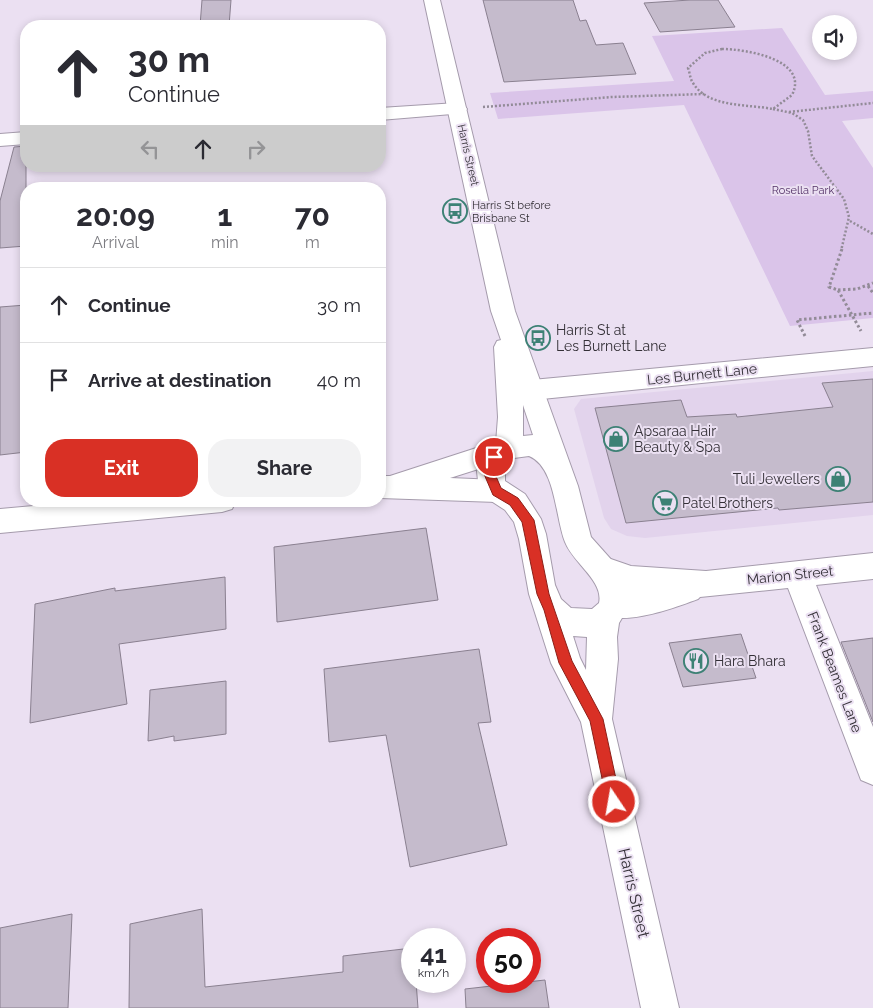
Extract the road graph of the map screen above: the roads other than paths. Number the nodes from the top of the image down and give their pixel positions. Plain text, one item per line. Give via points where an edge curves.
1 (432, 0) edge
2 (458, 109) junction
3 (386, 114) edge
4 (20, 138) edge
5 (0, 140) edge
6 (503, 311) junction
7 (869, 348) edge
8 (532, 390) junction
9 (505, 449) junction
10 (555, 461) junction
11 (386, 487) edge
12 (497, 491) junction
13 (155, 507) edge
14 (0, 521) edge
15 (873, 566) edge
16 (605, 570) junction
17 (798, 575) junction
18 (706, 584) junction
19 (550, 610) junction
20 (609, 612) junction
21 (596, 719) junction
22 (873, 768) edge
23 (660, 1008) edge

1 - 2 main road, Harris Street
2 - 3 main road
2 - 6 main road, Harris Street
4 - 5 main road
6 - 8 main road, Harris Street
6 - 9 main road, Harris Street via 511,417
7 - 8 main road, Les Burnett Lane via 818,362
8 - 10 main road, Harris Street
9 - 10 main road via 540,447
9 - 11 main road
9 - 12 main road via 494,457 490,465
10 - 16 main road, Harris Street via 580,544
11 - 12 main road
12 - 19 main road, Harris Street via 514,501 528,520 543,594
13 - 14 main road
15 - 17 main road, Marion Street
16 - 18 main road, Marion Street via 631,579
16 - 20 main road, Harris Street via 614,589
17 - 18 main road, Marion Street
17 - 22 main road, Frank Beames Lane
18 - 20 main road, Marion Street
19 - 20 main road, Marion Street via 565,621 574,623 592,623
19 - 21 main road, Harris Street via 566,663
20 - 21 main road, Harris Street via 602,637 604,659
21 - 23 main road, Harris Street

